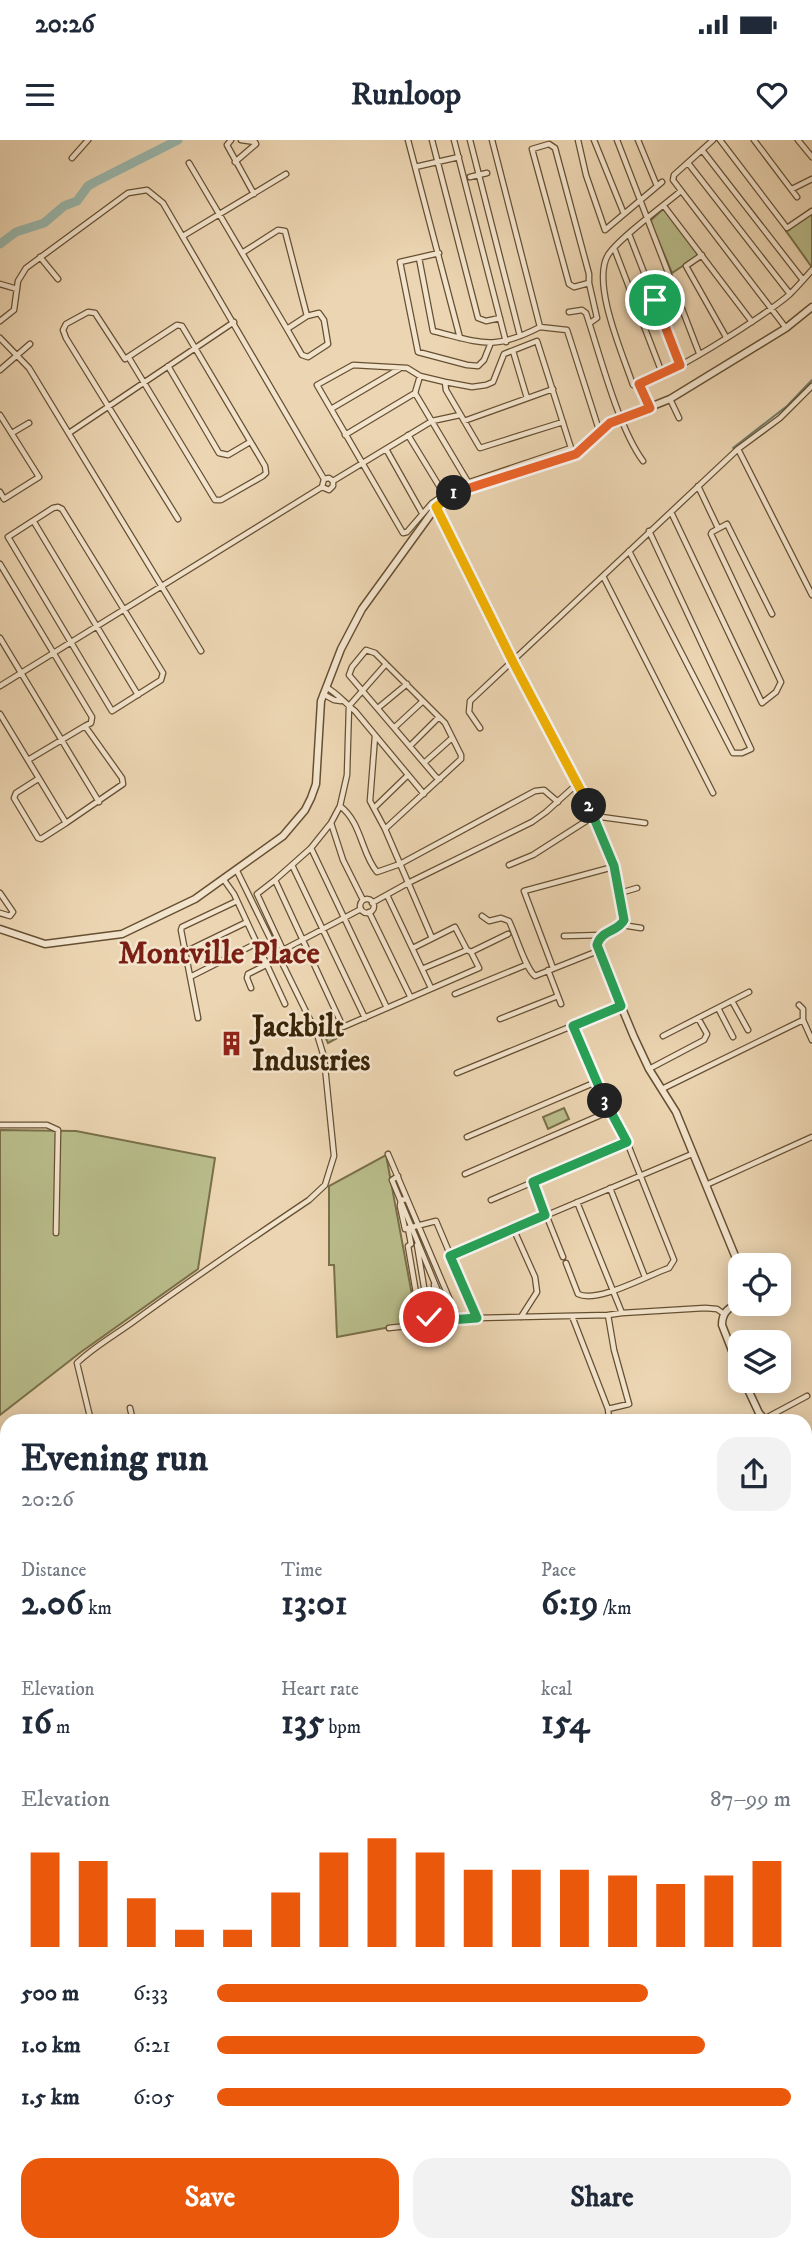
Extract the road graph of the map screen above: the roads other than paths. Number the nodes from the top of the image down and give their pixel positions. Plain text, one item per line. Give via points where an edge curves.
1 (88, 140) edge
2 (231, 140) edge
3 (240, 140) edge
4 (408, 140) edge
5 (432, 140) edge
6 (454, 140) edge
7 (470, 140) edge
8 (492, 140) edge
9 (578, 140) edge
10 (594, 140) edge
11 (617, 140) edge
12 (638, 140) edge
13 (713, 140) edge
14 (720, 140) edge
15 (754, 140) edge
16 (799, 140) edge
17 (702, 150) junction
18 (458, 157) junction
19 (72, 158) dead end
20 (812, 158) edge
21 (235, 162) junction
22 (438, 162) junction
23 (189, 163) dead end
24 (688, 163) junction
25 (415, 167) junction
26 (487, 173) dead end
27 (286, 174) dead end
28 (479, 175) junction
29 (470, 177) dead end
30 (812, 179) edge
31 (662, 181) dead end
32 (657, 186) junction
33 (792, 189) junction
34 (681, 191) junction
35 (254, 194) junction
36 (797, 197) dead end
37 (640, 200) junction
38 (664, 205) junction
39 (812, 211) edge
40 (624, 214) junction
41 (219, 215) junction
42 (647, 220) junction
43 (629, 234) junction
44 (183, 236) junction
45 (614, 248) junction
46 (242, 253) junction
47 (439, 253) junction
48 (702, 255) junction
49 (40, 257) junction
50 (419, 258) junction
51 (812, 270) edge
52 (58, 279) dead end
53 (803, 280) junction
54 (589, 283) junction
55 (0, 284) edge
56 (17, 289) junction
57 (790, 294) junction
58 (812, 307) edge
59 (771, 309) junction
60 (569, 312) dead end
61 (307, 316) junction
62 (500, 318) junction
63 (0, 321) edge
64 (752, 321) junction
65 (234, 322) junction
66 (590, 323) junction
67 (540, 327) junction
68 (786, 328) junction
69 (287, 330) junction
70 (520, 336) junction
71 (726, 337) junction
72 (0, 338) edge
73 (460, 338) junction
74 (506, 342) junction
75 (30, 344) dead end
76 (490, 345) junction
77 (195, 347) junction
78 (513, 351) junction
79 (699, 353) junction
80 (18, 356) junction
81 (129, 358) junction
82 (680, 365) junction
83 (168, 366) junction
84 (400, 368) junction
85 (0, 370) edge
86 (662, 373) junction
87 (420, 376) junction
88 (445, 382) junction
89 (144, 383) junction
90 (639, 384) junction
91 (812, 386) edge
92 (553, 389) junction
93 (415, 393) junction
94 (527, 398) junction
95 (667, 401) junction
96 (108, 406) junction
97 (650, 408) junction
98 (331, 409) junction
99 (0, 415) edge
100 (460, 415) junction
101 (622, 417) junction
102 (679, 418) dead end
103 (432, 421) junction
104 (464, 421) junction
105 (564, 422) junction
106 (29, 424) dead end
107 (600, 430) junction
108 (12, 433) junction
109 (69, 433) junction
110 (345, 435) junction
111 (408, 435) junction
112 (250, 442) junction
113 (386, 449) junction
114 (738, 449) junction
115 (643, 461) dead end
116 (362, 463) junction
117 (324, 479) junction
118 (333, 481) junction
119 (468, 482) junction
120 (698, 486) junction
121 (322, 487) junction
122 (0, 492) edge
123 (444, 494) junction
124 (436, 507) junction
125 (671, 512) junction
126 (422, 513) junction
127 (178, 519) dead end
128 (33, 521) junction
129 (718, 528) junction
130 (649, 531) junction
131 (629, 551) junction
132 (0, 564) edge
133 (603, 576) junction
134 (161, 587) junction
135 (812, 596) edge
136 (122, 610) junction
137 (772, 614) dead end
138 (97, 626) junction
139 (0, 638) edge
140 (71, 642) junction
141 (201, 651) dead end
142 (53, 652) junction
143 (513, 662) junction
144 (386, 664) junction
145 (20, 673) junction
146 (407, 684) junction
147 (0, 685) edge
148 (324, 690) junction
149 (362, 690) junction
150 (138, 695) junction
151 (423, 701) junction
152 (349, 706) junction
153 (378, 708) junction
154 (0, 715) edge
155 (439, 717) junction
156 (85, 726) junction
157 (395, 727) junction
158 (480, 727) dead end
159 (375, 736) junction
160 (452, 738) junction
161 (61, 739) junction
162 (410, 746) junction
163 (27, 760) junction
164 (424, 763) junction
165 (408, 775) junction
166 (38, 779) junction
167 (440, 779) junction
168 (577, 784) junction
169 (713, 793) dead end
170 (424, 794) junction
171 (99, 802) junction
172 (558, 802) junction
173 (340, 806) junction
174 (374, 808) junction
175 (594, 816) junction
176 (66, 823) junction
177 (331, 823) junction
178 (645, 823) dead end
179 (386, 829) junction
180 (311, 848) junction
181 (400, 864) junction
182 (509, 864) dead end
183 (292, 865) junction
184 (614, 866) junction
185 (237, 871) junction
186 (224, 880) junction
187 (275, 880) junction
188 (408, 883) junction
189 (637, 888) dead end
190 (0, 892) edge
191 (620, 893) junction
192 (387, 895) junction
193 (363, 900) junction
194 (237, 901) junction
195 (372, 903) junction
196 (360, 909) junction
197 (369, 912) junction
198 (0, 913) edge
199 (482, 916) dead end
200 (344, 918) junction
201 (247, 922) junction
202 (622, 925) junction
203 (641, 928) dead end
204 (0, 929) edge
205 (323, 929) junction
206 (508, 934) dead end
207 (602, 935) junction
208 (564, 936) dead end
209 (432, 939) junction
210 (303, 940) junction
211 (257, 943) junction
212 (413, 948) junction
213 (469, 951) junction
214 (598, 951) junction
215 (185, 952) junction
216 (268, 964) junction
217 (526, 965) junction
218 (422, 969) junction
219 (550, 969) junction
220 (190, 977) junction
221 (251, 988) dead end
222 (431, 988) junction
223 (749, 992) dead end
224 (455, 994) dead end
225 (410, 996) junction
226 (558, 996) junction
227 (733, 1001) junction
228 (285, 1004) dead end
229 (561, 1004) dead end
230 (799, 1005) dead end
231 (621, 1006) junction
232 (387, 1008) junction
233 (718, 1008) junction
234 (198, 1018) dead end
235 (365, 1018) junction
236 (698, 1018) junction
237 (500, 1019) dead end
238 (803, 1020) junction
239 (573, 1026) junction
240 (748, 1030) dead end
241 (663, 1036) dead end
242 (733, 1037) dead end
243 (812, 1040) edge
244 (649, 1069) junction
245 (457, 1073) dead end
246 (596, 1082) junction
247 (662, 1089) junction
248 (610, 1111) junction
249 (0, 1125) edge
250 (467, 1137) dead end
251 (812, 1137) edge
252 (627, 1142) junction
253 (388, 1154) dead end
254 (692, 1154) junction
255 (464, 1174) dead end
256 (640, 1176) junction
257 (533, 1182) junction
258 (706, 1185) junction
259 (610, 1188) junction
260 (404, 1200) junction
261 (491, 1200) dead end
262 (577, 1202) junction
263 (545, 1215) junction
264 (413, 1227) junction
265 (513, 1228) junction
266 (56, 1233) dead end
267 (430, 1253) junction
268 (734, 1253) edge
269 (450, 1256) junction
270 (422, 1258) junction
271 (411, 1263) junction
272 (431, 1274) junction
273 (423, 1275) junction
274 (413, 1276) junction
275 (645, 1276) junction
276 (436, 1280) junction
277 (614, 1291) junction
278 (450, 1302) junction
279 (443, 1304) junction
280 (728, 1310) edge
281 (622, 1312) junction
282 (724, 1314) junction
283 (608, 1315) junction
284 (439, 1316) junction
285 (572, 1316) junction
286 (429, 1317) junction
287 (449, 1317) junction
288 (521, 1317) junction
289 (477, 1318) junction
290 (458, 1319) junction
291 (389, 1328) dead end
292 (728, 1340) edge
293 (750, 1393) edge
294 (807, 1396) dead end
295 (130, 1408) dead end
296 (608, 1409) junction
297 (90, 1414) edge
298 (131, 1414) edge
299 (609, 1414) edge
300 (762, 1414) edge
301 (776, 1414) edge

1 - 19 street
2 - 21 street via 227,145
3 - 21 street via 256,144
4 - 25 street
5 - 22 street
6 - 18 street
7 - 28 street
8 - 67 street
9 - 40 street via 605,230
10 - 40 street
11 - 37 street
12 - 32 street
13 - 17 street
14 - 39 street via 787,228
15 - 33 street
16 - 20 street
17 - 24 street
17 - 53 street
18 - 22 street
18 - 62 street
21 - 35 street
22 - 25 street
22 - 62 street via 478,318
23 - 41 street
24 - 34 street via 673,177
24 - 57 street
25 - 47 street
26 - 28 street
27 - 35 street
28 - 29 street
28 - 70 street
30 - 33 street
31 - 32 street
32 - 37 street
33 - 36 street
34 - 38 street
34 - 59 street
35 - 41 street
37 - 40 street
37 - 42 street
38 - 42 street
38 - 48 street
41 - 44 street
41 - 46 street
42 - 43 street
42 - 79 street
43 - 45 street
43 - 82 street
44 - 49 street via 156,195 137,191
44 - 65 street
45 - 86 street
45 - 90 street via 605,262 608,306 633,385
46 - 61 street via 278,230 285,231
46 - 69 street
47 - 50 street
47 - 73 street
48 - 64 street
48 - 71 street via 686,266
49 - 52 street
49 - 56 street via 24,271
50 - 73 street via 433,331
50 - 76 street via 400,262 418,352 478,366
51 - 53 street
53 - 57 street
54 - 54 street via 555,148 549,144 532,149 569,284
54 - 66 street via 597,315
55 - 56 street
56 - 63 street via 15,310
57 - 59 street
58 - 68 street
59 - 64 street
59 - 68 street
60 - 66 street via 585,310
61 - 69 street
61 - 69 street via 322,315 328,338 325,347 306,357
62 - 74 street
64 - 71 street
65 - 77 street
65 - 117 street
66 - 101 street
67 - 70 street
67 - 107 street via 566,330
68 - 95 street
70 - 74 street
71 - 79 street
72 - 80 street
73 - 76 street
74 - 76 street
75 - 80 street
77 - 81 street via 178,325
77 - 83 street
77 - 112 street
78 - 88 street via 502,357 490,384 472,387
78 - 92 street via 537,341
78 - 94 street
79 - 82 street
80 - 85 street
80 - 109 street
81 - 89 street
81 - 96 street via 121,356 93,312 64,326 66,338
82 - 86 street
83 - 89 street
83 - 112 street via 219,453 228,456
84 - 87 street
84 - 98 street
84 - 98 street via 350,366 317,386
86 - 90 street
87 - 88 street
87 - 93 street
88 - 100 street
89 - 96 street
89 - 112 street via 215,500 265,475 265,466
90 - 97 street
91 - 114 street via 780,418
92 - 94 street
92 - 105 street
93 - 103 street
93 - 110 street
94 - 104 street
95 - 97 street
95 - 102 street
96 - 109 street
96 - 127 street
97 - 101 street
98 - 110 street
99 - 108 street
100 - 103 street
100 - 104 street
101 - 107 street
101 - 115 street
103 - 111 street
103 - 119 street
104 - 105 street via 480,448
105 - 119 street via 568,450
106 - 108 street
107 - 124 street via 576,454 459,491
108 - 122 street via 38,478 4,499
109 - 134 street
110 - 116 street
111 - 113 street
111 - 123 street
113 - 116 street
113 - 126 street
114 - 120 street
114 - 135 street
116 - 118 street
116 - 126 street via 403,533
117 - 118 street
117 - 121 street
118 - 121 street via 329,490
119 - 123 street
120 - 125 street
120 - 129 street
121 - 134 street
123 - 126 street
124 - 143 street
124 - 148 street via 362,609
125 - 129 street via 762,703 781,682 710,534
125 - 130 street
128 - 136 street via 53,508 62,509
128 - 138 street
128 - 140 street via 8,537
129 - 137 street via 727,524
130 - 131 street
130 - 131 street via 751,749 733,753
131 - 133 street
132 - 142 street
133 - 143 street
133 - 169 street
134 - 136 street
134 - 141 street
136 - 138 street
136 - 150 street via 163,673 161,680
138 - 140 street
138 - 150 street
139 - 145 street
140 - 142 street
140 - 150 street via 112,711
142 - 145 street
142 - 156 street via 91,714 92,720
143 - 158 street via 470,701 469,712
143 - 168 street
144 - 146 street
144 - 149 street
144 - 149 street via 370,649 362,653 349,675
145 - 147 street
145 - 161 street
146 - 151 street
146 - 153 street
148 - 152 street via 337,693
148 - 185 street via 311,798 284,836
149 - 152 street
149 - 153 street
151 - 155 street
151 - 157 street
152 - 159 street
152 - 173 street
153 - 157 street
154 - 163 street
155 - 160 street
155 - 162 street
156 - 161 street
156 - 171 street via 124,782
157 - 162 street
159 - 165 street
159 - 174 street via 369,797
160 - 164 street
160 - 167 street via 462,757
161 - 163 street
161 - 171 street
162 - 164 street
163 - 166 street
164 - 167 street
165 - 170 street
165 - 174 street
166 - 176 street
166 - 176 street via 14,796 38,838
167 - 170 street
168 - 172 street
168 - 175 street
170 - 179 street
171 - 176 street
172 - 181 street via 544,790 535,791
172 - 188 street via 532,822
173 - 177 street
173 - 181 street via 358,829 375,870
174 - 179 street
175 - 178 street
175 - 182 street via 533,855
175 - 184 street
177 - 180 street
177 - 193 street
179 - 181 street
180 - 183 street
180 - 200 street
181 - 188 street
183 - 187 street
183 - 205 street
184 - 191 street
184 - 219 street via 524,891
185 - 186 street
185 - 297 street via 317,1034 324,1057 334,1163 325,1185 309,1200 107,1337 77,1363
186 - 194 street
186 - 204 street via 122,934 45,944
187 - 210 street
187 - 210 street via 257,894 283,950
188 - 192 street
188 - 209 street
189 - 191 street
190 - 198 street via 13,912 10,916
191 - 202 street
192 - 195 street
192 - 212 street
193 - 195 street
193 - 196 street
194 - 201 street
194 - 215 street via 182,927
195 - 197 street
196 - 197 street
196 - 200 street
197 - 225 street
199 - 217 street via 489,921 509,921
200 - 205 street
200 - 232 street
201 - 211 street
201 - 215 street
202 - 203 street
202 - 207 street
205 - 210 street
205 - 235 street
206 - 213 street
207 - 208 street
207 - 214 street via 597,940
209 - 212 street
209 - 213 street via 455,927
210 - 235 street via 343,1027
211 - 216 street
211 - 220 street
212 - 218 street
213 - 218 street
213 - 222 street via 479,968
214 - 219 street
214 - 231 street
215 - 220 street
216 - 221 street via 248,974
216 - 228 street
217 - 219 street via 535,976
217 - 224 street
218 - 222 street
219 - 226 street
220 - 234 street
222 - 225 street
223 - 227 street
225 - 232 street
226 - 229 street
226 - 237 street
227 - 233 street
227 - 240 street
230 - 238 street
231 - 239 street
231 - 244 street
232 - 235 street
233 - 236 street
233 - 242 street
236 - 241 street
236 - 244 street via 707,1037
238 - 243 street
238 - 247 street
239 - 245 street
239 - 246 street
244 - 247 street
246 - 248 street
246 - 250 street
247 - 254 street
248 - 252 street
248 - 255 street
249 - 266 street via 47,1125 58,1130
251 - 258 street
252 - 256 street
252 - 257 street
253 - 260 street
254 - 256 street
254 - 258 street
256 - 259 street
256 - 275 street via 674,1260 669,1268
257 - 261 street
257 - 263 street
258 - 268 street
259 - 262 street
259 - 275 street
260 - 264 street
260 - 264 street via 405,1229
262 - 263 street
262 - 277 street
263 - 265 street
263 - 277 street via 578,1294 587,1297
264 - 267 street
264 - 269 street via 436,1221
264 - 270 street
264 - 271 street
265 - 269 street
265 - 288 street via 537,1292
267 - 270 street
267 - 276 street
269 - 289 street
270 - 271 street
270 - 272 street
270 - 273 street
271 - 274 street
272 - 273 street
272 - 276 street
273 - 274 street
273 - 286 street
274 - 286 street via 420,1316
275 - 277 street
276 - 278 street
276 - 279 street
276 - 284 street
277 - 281 street
278 - 279 street
278 - 290 street
279 - 287 street
280 - 282 street
281 - 282 street via 705,1308
281 - 283 street
282 - 292 street via 722,1325
283 - 285 street
283 - 296 street via 629,1404
284 - 286 street
284 - 287 street
285 - 288 street
285 - 296 street
287 - 290 street
287 - 291 street
288 - 289 street
289 - 290 street
293 - 300 street
294 - 301 street
295 - 298 street
296 - 299 street

